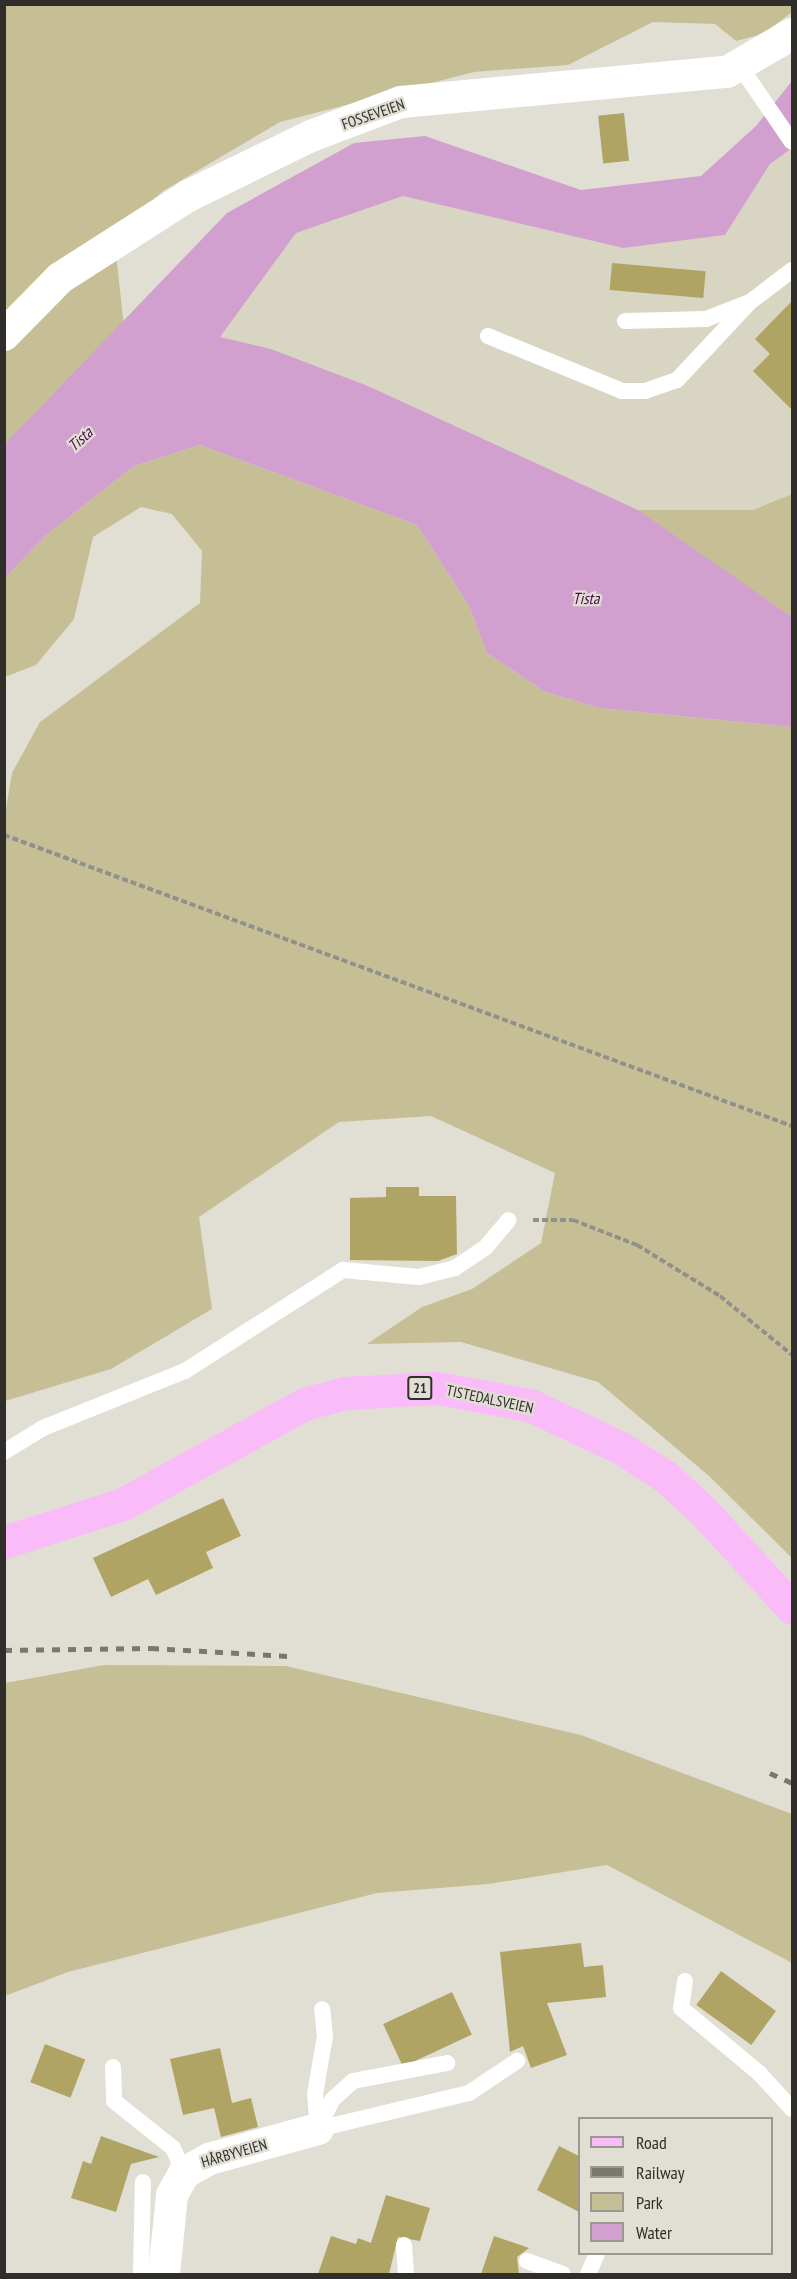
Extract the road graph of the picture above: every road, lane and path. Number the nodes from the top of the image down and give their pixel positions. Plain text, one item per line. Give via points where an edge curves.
1 (792, 34) edge
2 (739, 64) junction
3 (792, 142) edge
4 (792, 270) edge
5 (750, 302) junction
6 (625, 321) dead end
7 (4, 335) edge
8 (488, 336) dead end
9 (4, 836) edge
10 (792, 1126) edge
11 (509, 1220) joint
12 (792, 1354) edge
13 (4, 1452) edge
14 (4, 1542) edge
15 (792, 1608) edge
16 (685, 1981) dead end
17 (322, 2009) dead end
18 (517, 2061) dead end
19 (447, 2063) dead end
20 (113, 2067) dead end
21 (792, 2109) edge
22 (318, 2129) junction
23 (184, 2173) junction
24 (143, 2182) dead end
25 (404, 2246) dead end
26 (596, 2255) edge
27 (527, 2260) dead end
28 (141, 2274) edge
29 (164, 2274) edge
30 (406, 2274) edge
31 (563, 2274) edge
32 (588, 2274) edge

1 - 2 street, FOSSEVEIEN
2 - 3 lane
2 - 7 street, FOSSEVEIEN via 727,72 401,102 310,136 188,196 60,278
4 - 5 lane
5 - 6 lane via 706,319
5 - 8 lane via 677,380 645,392 622,391
9 - 10 path
11 - 12 path via 573,1220 637,1245 720,1296
11 - 13 lane via 486,1247 455,1268 418,1277 343,1270 185,1371 43,1428
14 - 15 main road, TISTEDALSVEIEN / 21 via 123,1504 304,1404 383,1388 437,1388 530,1405 623,1449 666,1477 704,1512
16 - 21 lane via 681,2008 759,2073
17 - 22 lane via 326,2036 315,2094
18 - 22 lane via 468,2093
19 - 22 lane via 353,2080 332,2100
20 - 23 lane via 114,2101 173,2148
22 - 23 street, HÅRBYVEIEN via 209,2159
23 - 29 street, HÅRBYVEIEN via 172,2194
24 - 28 lane
25 - 30 lane
26 - 32 lane
27 - 31 lane

